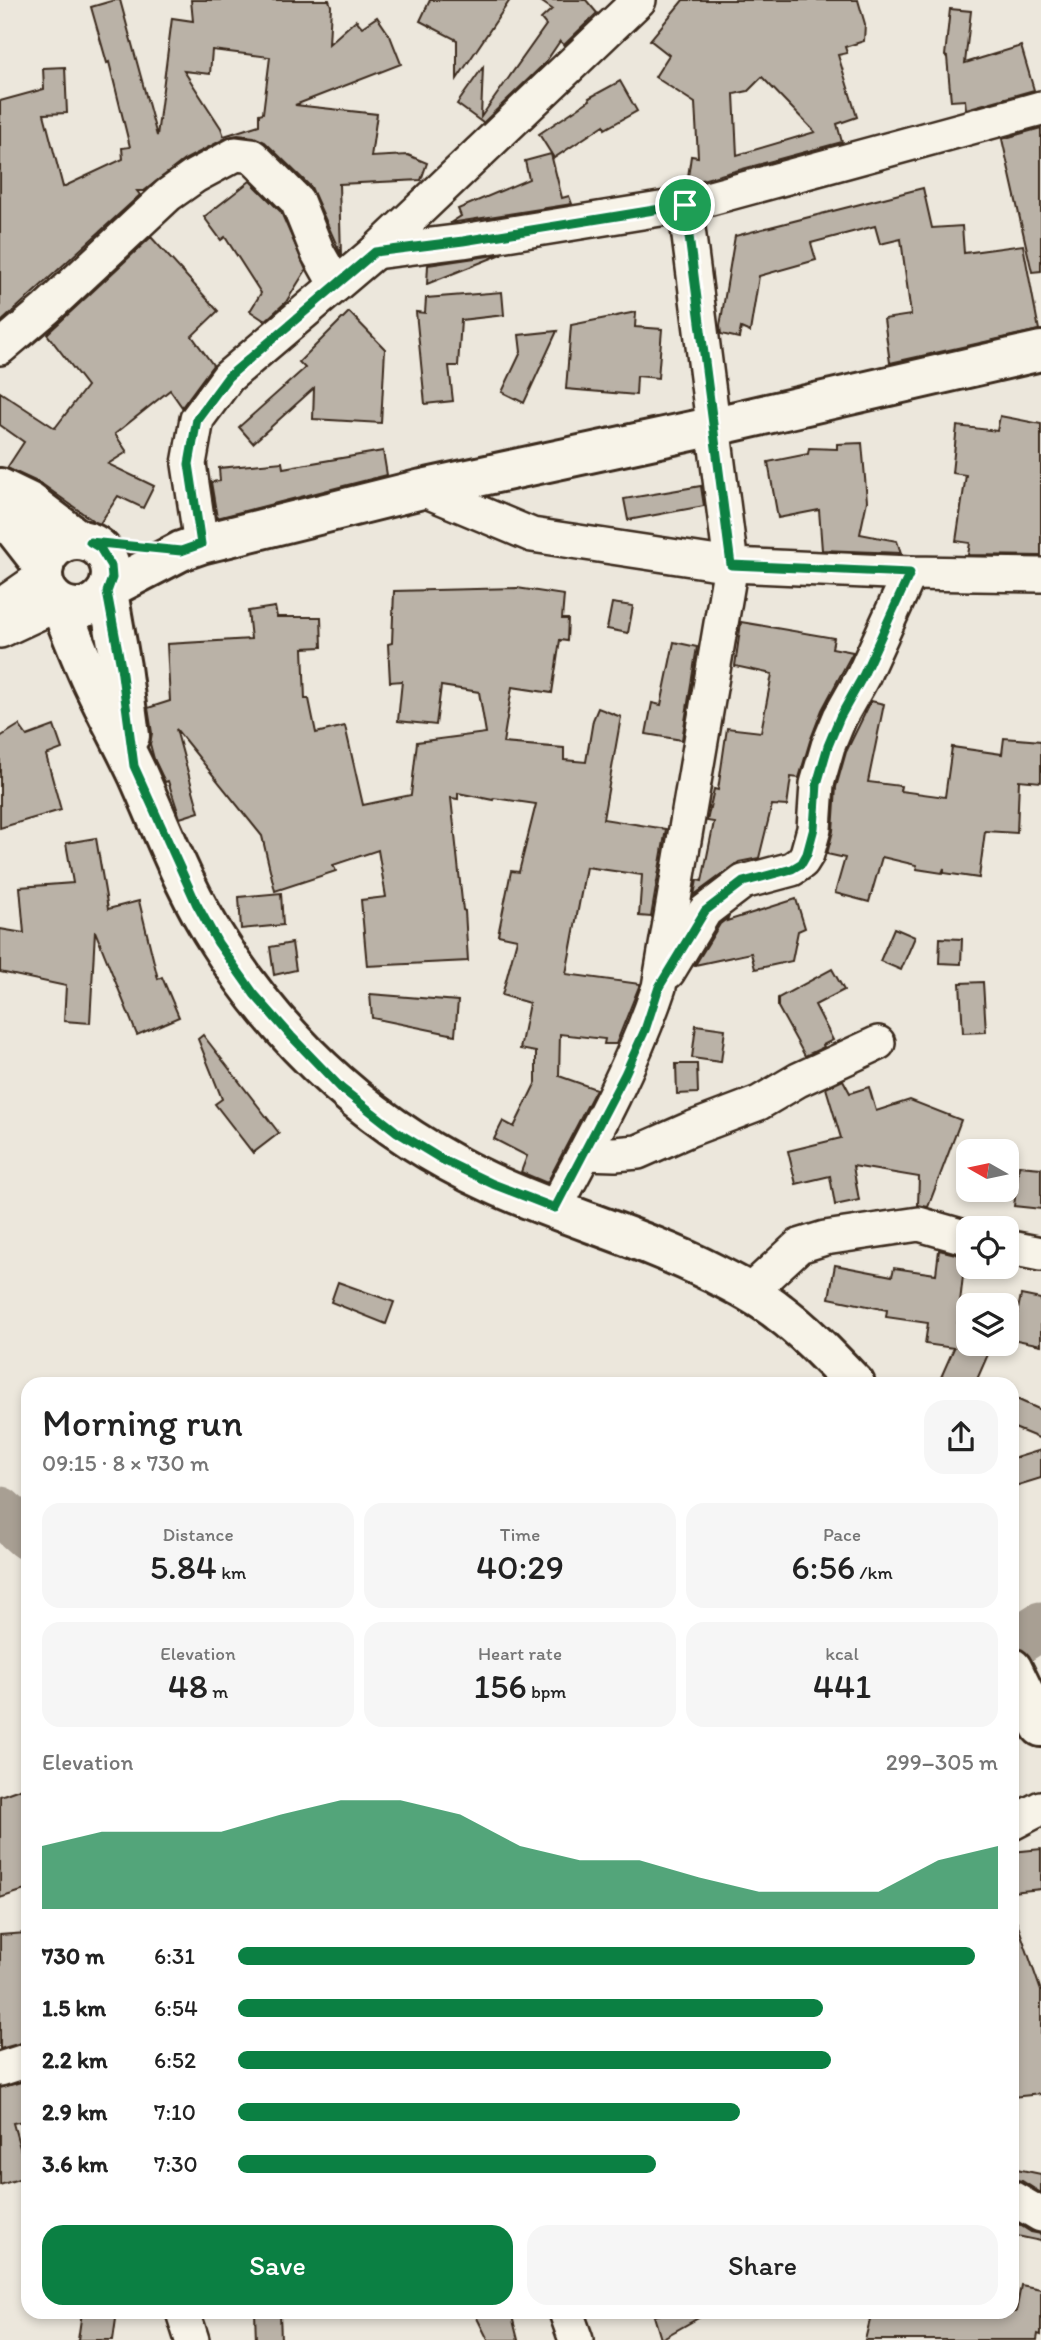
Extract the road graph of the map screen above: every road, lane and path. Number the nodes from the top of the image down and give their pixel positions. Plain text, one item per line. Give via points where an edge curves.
1 (639, 0) edge
2 (1041, 108) edge
3 (685, 205) junction
4 (375, 252) junction
5 (336, 285) junction
6 (0, 348) edge
7 (1041, 351) edge
8 (715, 426) junction
9 (0, 488) edge
10 (422, 489) junction
11 (0, 505) edge
12 (85, 541) junction
13 (191, 547) junction
14 (731, 565) junction
15 (910, 573) junction
16 (1041, 575) edge
17 (51, 588) junction
18 (108, 590) junction
19 (0, 606) edge
20 (0, 631) edge
21 (134, 766) junction
22 (659, 987) junction
23 (878, 1043) dead end
24 (585, 1153) junction
25 (555, 1208) junction
26 (956, 1235) edge
27 (1019, 1250) edge
28 (1041, 1254) edge
29 (748, 1293) junction
30 (848, 1377) edge
31 (1019, 1682) edge
32 (1041, 1727) edge
33 (1041, 1808) edge
34 (1019, 1819) edge
35 (21, 2062) edge
36 (0, 2068) edge
37 (1019, 2202) edge
38 (1041, 2215) edge
39 (185, 2319) edge
40 (568, 2319) edge
41 (192, 2340) edge
42 (576, 2340) edge

1 - 4 street
2 - 3 street
3 - 4 street
3 - 8 street
4 - 5 street
5 - 6 street via 297,201 252,156 236,154 168,195
5 - 13 street via 228,377 197,419 189,464
7 - 8 street
8 - 10 street
8 - 14 street
9 - 12 street
10 - 13 street
10 - 14 street via 532,535
11 - 17 street
12 - 13 street
12 - 17 street via 61,544 47,558
12 - 18 street via 100,548 111,566
13 - 18 street
14 - 15 street
14 - 22 street
15 - 16 street
15 - 22 street via 828,746 817,784 814,828 802,863 743,882 705,911
17 - 18 street via 78,609 94,605
17 - 19 street
17 - 20 street
17 - 21 street
18 - 21 street
21 - 25 street via 218,943 291,1036 341,1088 397,1132 443,1160
22 - 24 street via 645,1030
23 - 24 street via 760,1103 638,1152
24 - 25 street
25 - 29 street via 664,1250
26 - 29 street via 919,1224 825,1238 799,1246
27 - 28 street
29 - 30 street via 777,1310
31 - 32 street
33 - 34 street
35 - 36 street
37 - 38 street
39 - 41 street
40 - 42 street

